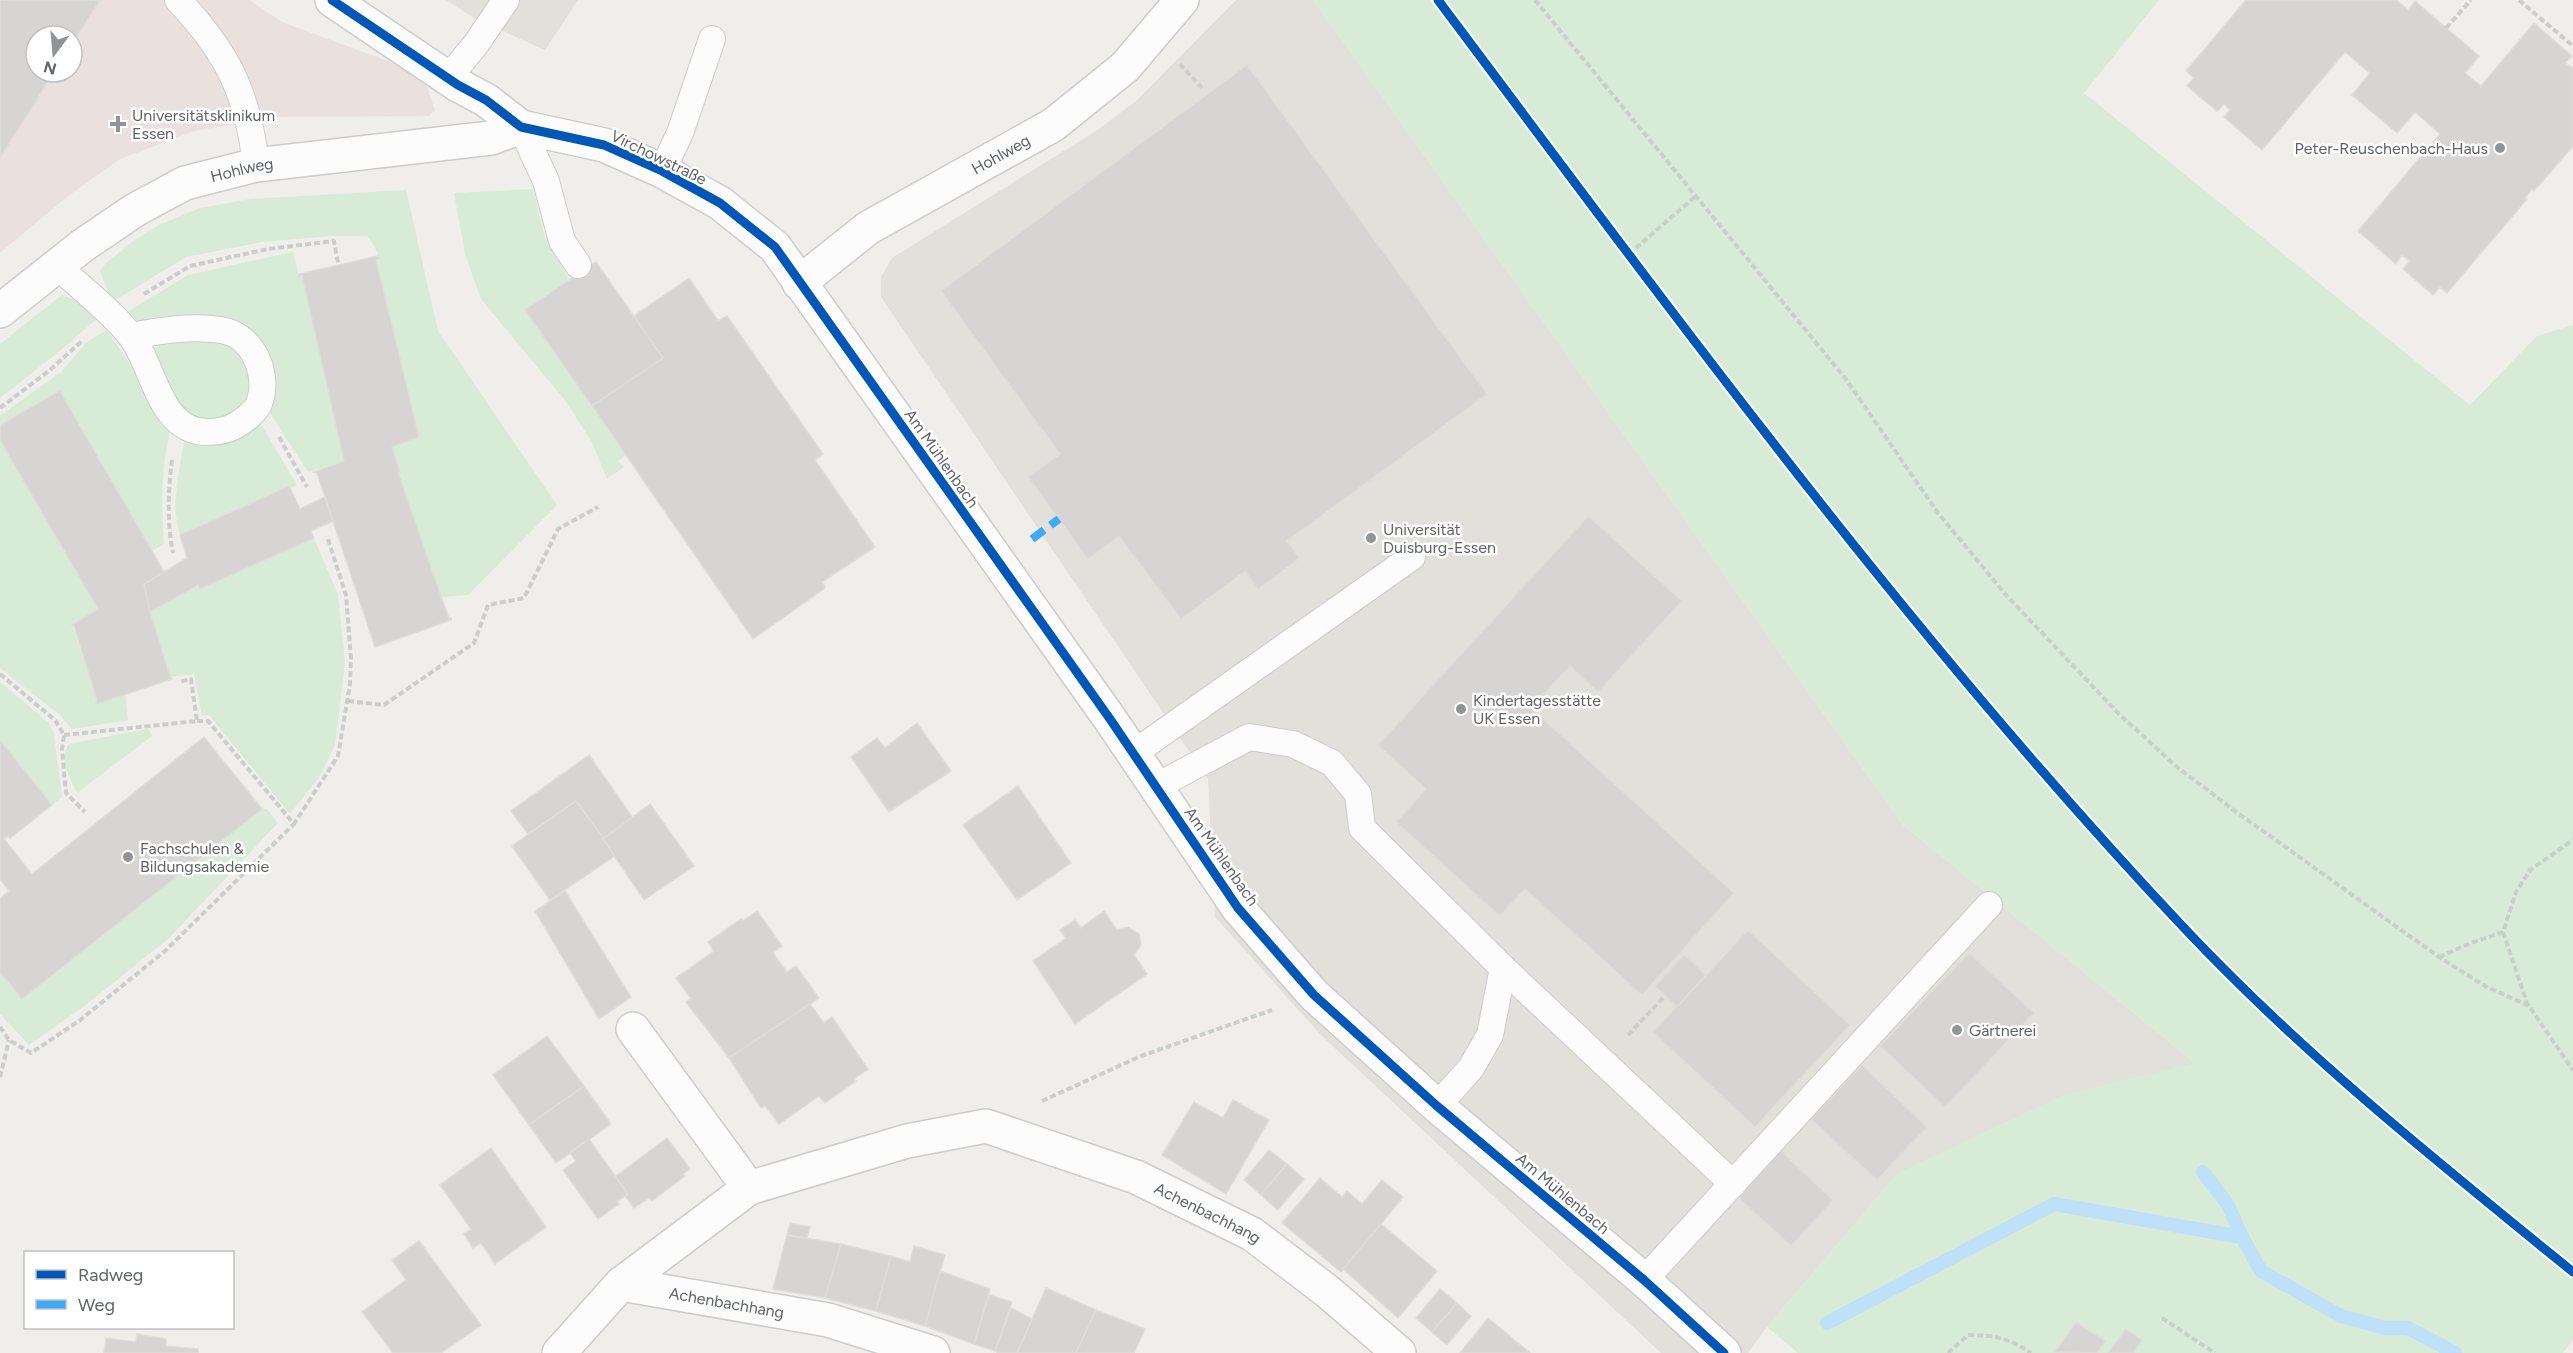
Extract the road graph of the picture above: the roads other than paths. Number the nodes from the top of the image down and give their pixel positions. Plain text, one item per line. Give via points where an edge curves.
1 (178, 0) edge
2 (332, 0) edge
3 (506, 0) edge
4 (1182, 0) edge
5 (712, 39) dead end
6 (448, 78) junction
7 (521, 127) junction
8 (256, 165) junction
9 (662, 171) junction
10 (578, 265) dead end
11 (57, 266) junction
12 (798, 283) junction
13 (0, 311) edge
14 (131, 336) junction
15 (1412, 557) dead end
16 (1134, 753) junction
17 (1157, 786) junction
18 (1989, 905) dead end
19 (1503, 968) junction
20 (633, 1029) dead end
21 (1437, 1106) junction
22 (1733, 1184) junction
23 (749, 1188) junction
24 (1644, 1280) junction
25 (621, 1284) junction
26 (559, 1353) edge
27 (933, 1353) edge
28 (1399, 1353) edge
29 (1724, 1353) edge

1 - 8 lane via 210,36 234,76 252,132
2 - 6 street, Virchowstraße
3 - 6 lane
4 - 12 street, Hohlweg via 1125,67 1053,124 868,228
5 - 9 lane via 680,133
6 - 7 street, Virchowstraße
7 - 8 street, Hohlweg via 490,138
7 - 9 street, Virchowstraße via 604,145
7 - 10 lane via 546,181 562,241
8 - 11 street, Hohlweg via 185,183 135,210
9 - 12 street, Virchowstraße via 720,203 775,247
11 - 13 street, Hohlweg
11 - 14 lane
12 - 16 street, Am Mühlenbach
14 - 14 lane via 170,414 183,425 201,432 218,432 237,426 258,406 260,366 242,339 223,330 173,328
15 - 16 lane
16 - 17 street, Am Mühlenbach
17 - 19 lane via 1249,737 1293,744 1332,763 1358,794 1362,828
17 - 21 street, Am Mühlenbach via 1238,908 1314,995
18 - 22 lane
19 - 21 lane via 1490,1035 1471,1068
19 - 22 lane
20 - 23 street
21 - 24 street, Am Mühlenbach
22 - 24 lane
23 - 25 street
23 - 28 street, Achenbachhang via 908,1141 986,1125 1136,1177 1252,1234
24 - 29 street, Am Mühlenbach
25 - 26 street
25 - 27 street, Achenbachhang via 828,1320

